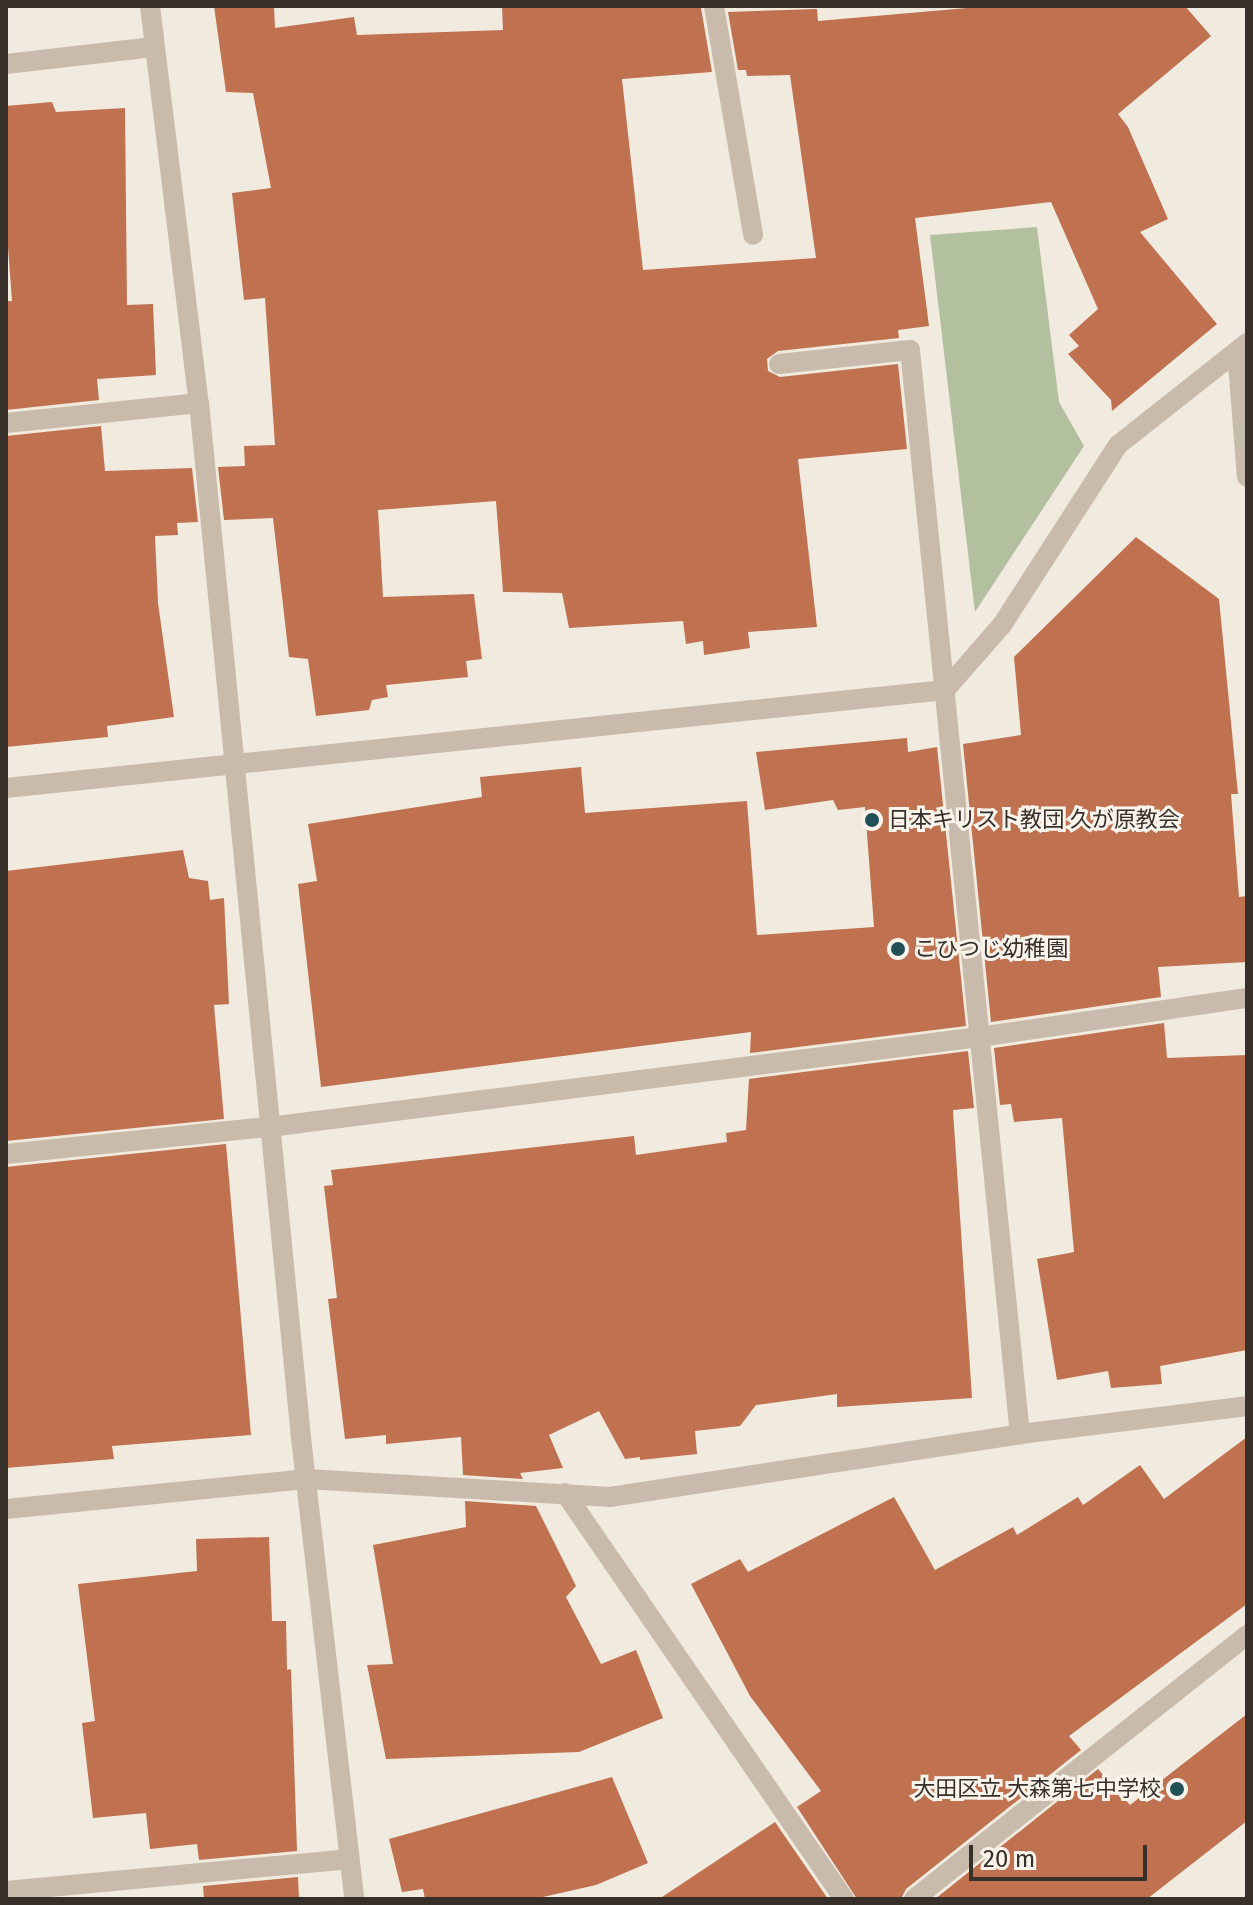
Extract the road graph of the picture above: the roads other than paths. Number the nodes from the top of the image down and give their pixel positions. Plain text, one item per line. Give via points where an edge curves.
1 (150, 6) edge
2 (714, 6) edge
3 (153, 47) junction
4 (6, 64) edge
5 (753, 235) dead end
6 (1242, 347) edge
7 (779, 364) dead end
8 (199, 403) junction
9 (6, 423) edge
10 (1247, 477) edge
11 (945, 690) junction
12 (232, 765) junction
13 (6, 788) edge
14 (1247, 998) edge
15 (979, 1037) junction
16 (269, 1127) junction
17 (6, 1154) edge
18 (1247, 1406) edge
19 (1020, 1434) junction
20 (306, 1479) junction
21 (565, 1493) junction
22 (6, 1509) edge
23 (1247, 1635) edge
24 (349, 1859) junction
25 (6, 1891) edge
26 (354, 1899) edge
27 (844, 1899) edge
28 (914, 1899) edge

1 - 3 street
2 - 5 street
3 - 4 street
3 - 8 street
6 - 10 street
6 - 11 street via 1118,445 1002,625
7 - 11 street via 910,350
8 - 9 street
8 - 12 street
11 - 12 street
11 - 15 street
12 - 13 street
12 - 16 street
14 - 15 street
15 - 16 street
15 - 19 street
16 - 17 street
16 - 20 street
18 - 19 street
19 - 21 street via 610,1497
20 - 21 street
20 - 22 street
20 - 24 street
21 - 27 street
23 - 28 street
24 - 25 street
24 - 26 street

